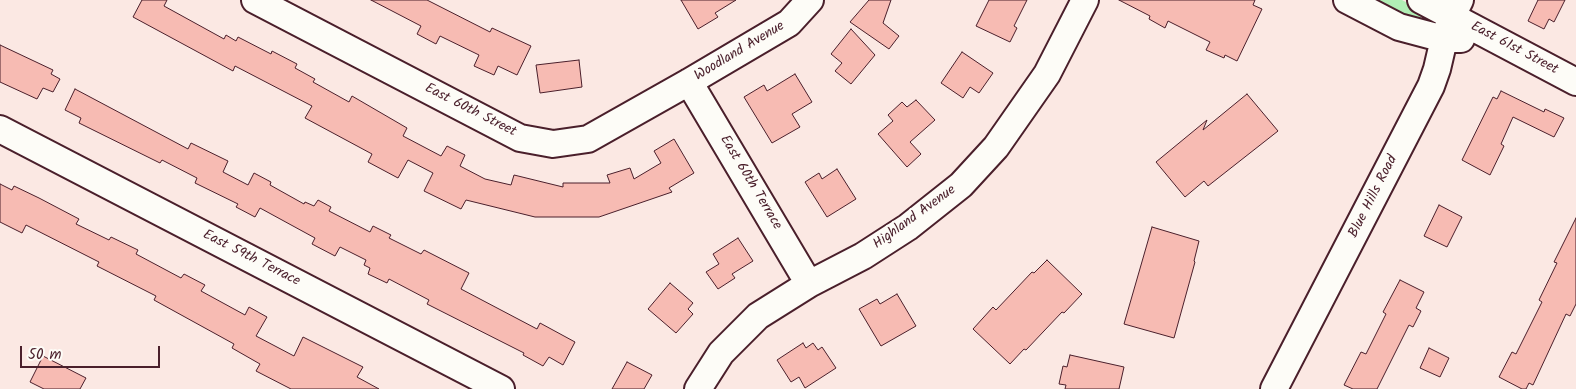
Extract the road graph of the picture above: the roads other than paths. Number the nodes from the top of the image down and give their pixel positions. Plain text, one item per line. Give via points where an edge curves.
1 (255, 0) edge
2 (810, 0) edge
3 (1085, 0) edge
4 (1347, 0) edge
5 (1421, 0) edge
6 (1452, 18) edge
7 (689, 82) junction
8 (1576, 82) edge
9 (0, 129) edge
10 (809, 284) junction
11 (501, 389) edge
12 (698, 389) edge
13 (1274, 389) edge

1 - 7 street, East 60th Street via 520,138 554,144 588,139
2 - 7 street, Woodland Avenue via 789,23
3 - 10 street, Highland Avenue via 1047,74 996,147 961,185 908,227 863,256
4 - 6 street via 1399,27
5 - 6 street
6 - 8 street, East 61st Street
6 - 13 street, Blue Hills Road via 1431,86
7 - 10 street, East 60th Terrace
9 - 11 street, East 59th Terrace
10 - 12 street, Highland Avenue via 758,316 721,354

